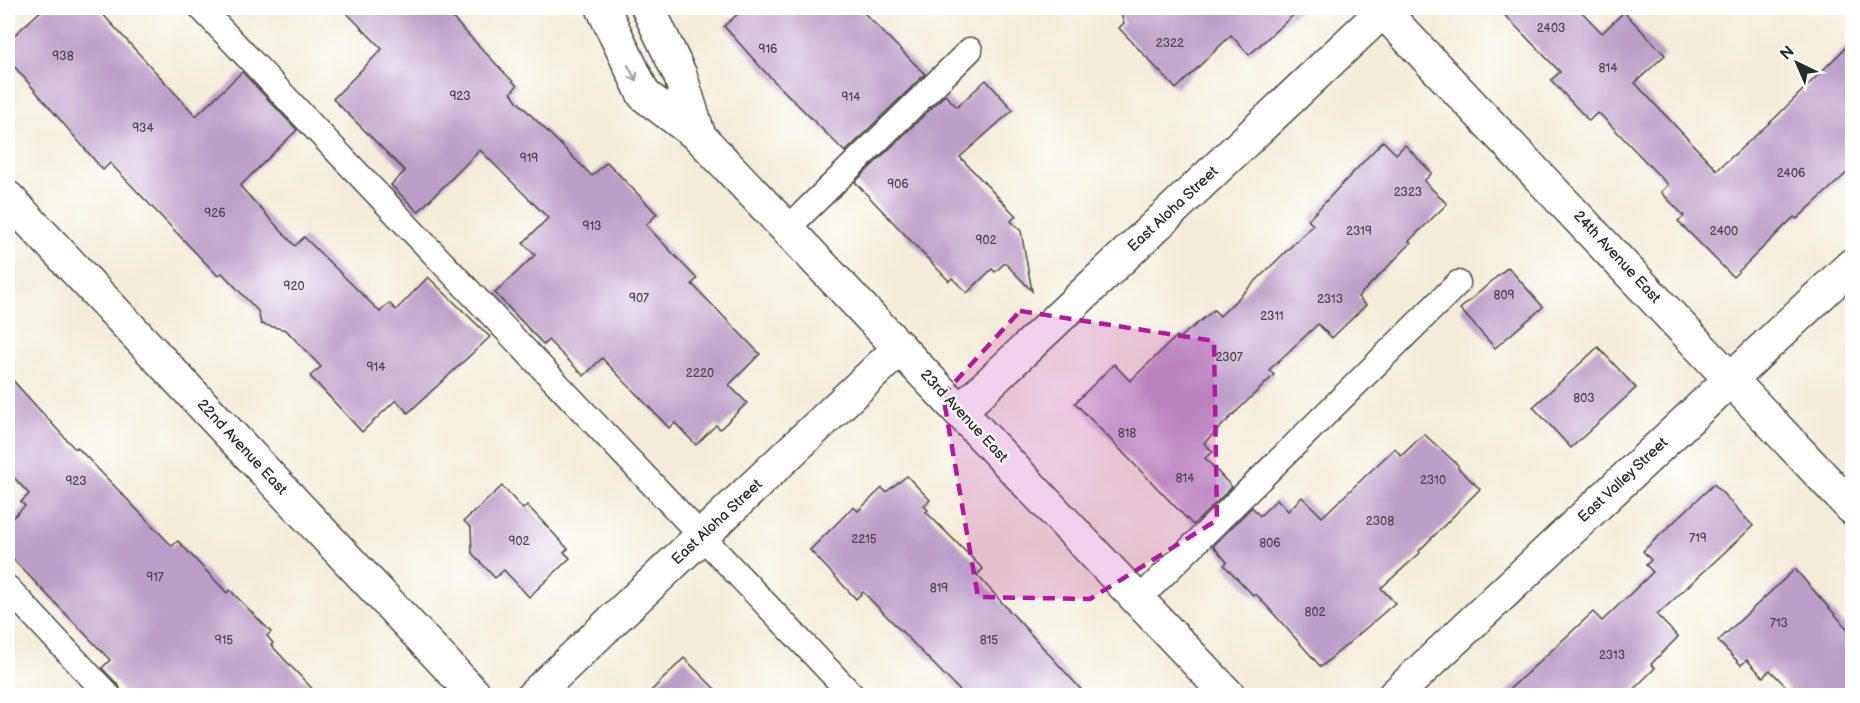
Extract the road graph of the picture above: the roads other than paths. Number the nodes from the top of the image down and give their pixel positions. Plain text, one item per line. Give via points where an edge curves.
1 (201, 8) edge
2 (648, 8) edge
3 (1383, 8) edge
4 (601, 12) edge
5 (970, 50) dead end
6 (699, 136) junction
7 (8, 198) edge
8 (787, 229) junction
9 (1852, 264) edge
10 (1458, 283) dead end
11 (900, 348) junction
12 (1731, 379) junction
13 (960, 411) junction
14 (1852, 508) edge
15 (702, 536) junction
16 (8, 588) edge
17 (1138, 600) junction
18 (109, 696) edge
19 (476, 696) edge
20 (533, 696) edge
21 (853, 696) edge
22 (1229, 696) edge
23 (1394, 696) edge

1 - 15 lane
2 - 6 street, 23rd Avenue East via 680,75
3 - 12 street, 24th Avenue East
3 - 13 street, East Aloha Street
4 -> 6 street, 23rd Avenue East via 644,94
5 - 8 lane
6 - 8 street, 23rd Avenue East
7 - 19 street, 22nd Avenue East
8 - 11 street, 23rd Avenue East
9 - 12 street, East Valley Street
10 - 17 lane
11 - 13 street, 23rd Avenue East
11 - 15 street, East Aloha Street
12 - 14 street, 24th Avenue East
12 - 23 street, East Valley Street
13 - 17 street, 23rd Avenue East
15 - 20 street, East Aloha Street
15 - 21 lane
16 - 18 lane
17 - 22 street, 23rd Avenue East

